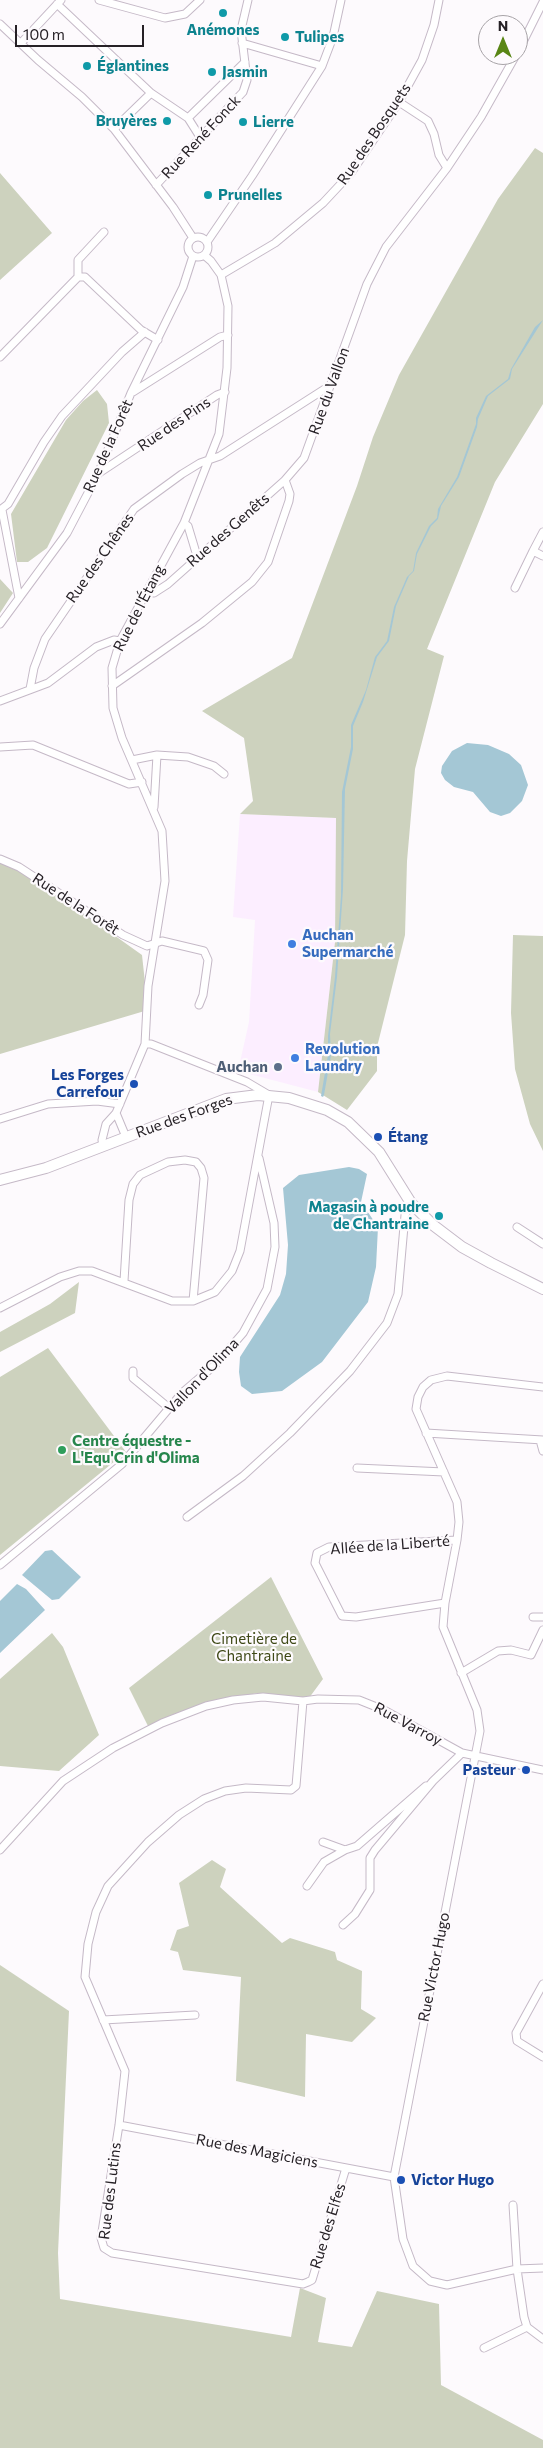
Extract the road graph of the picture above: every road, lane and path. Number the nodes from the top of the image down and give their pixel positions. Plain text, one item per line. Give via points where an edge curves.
1 (99, 0) edge
2 (200, 0) edge
3 (248, 0) edge
4 (341, 0) edge
5 (440, 0) edge
6 (59, 2) edge
7 (543, 2) edge
8 (0, 24) edge
9 (528, 32) edge
10 (21, 43) junction
11 (242, 43) junction
12 (245, 62) junction
13 (510, 65) edge
14 (322, 66) junction
15 (151, 93) junction
16 (399, 102) junction
17 (188, 118) junction
18 (114, 129) junction
19 (200, 137) junction
20 (447, 168) junction
21 (156, 185) junction
22 (104, 232) dead end
23 (193, 238) junction
24 (207, 242) junction
25 (204, 255) junction
26 (193, 256) junction
27 (221, 275) junction
28 (78, 277) junction
29 (145, 332) junction
30 (228, 335) junction
31 (158, 340) junction
32 (0, 357) edge
33 (331, 385) junction
34 (225, 392) junction
35 (131, 393) junction
36 (210, 460) junction
37 (98, 474) junction
38 (285, 480) junction
39 (1, 510) edge
40 (184, 523) junction
41 (543, 532) edge
42 (534, 551) junction
43 (197, 556) junction
44 (543, 556) edge
45 (515, 588) dead end
46 (147, 590) junction
47 (19, 598) junction
48 (0, 624) edge
49 (120, 641) junction
50 (112, 686) junction
51 (30, 689) junction
52 (0, 701) edge
53 (0, 747) edge
54 (157, 755) junction
55 (132, 760) junction
56 (224, 774) dead end
57 (142, 782) junction
58 (154, 808) junction
59 (0, 858) edge
60 (153, 944) junction
61 (199, 1004) dead end
62 (145, 1044) junction
63 (269, 1095) junction
64 (120, 1104) junction
65 (116, 1113) junction
66 (0, 1119) edge
67 (126, 1137) junction
68 (104, 1146) junction
69 (258, 1155) junction
70 (0, 1180) edge
71 (411, 1204) junction
72 (518, 1227) dead end
73 (543, 1244) edge
74 (124, 1282) junction
75 (543, 1288) edge
76 (193, 1301) junction
77 (0, 1308) edge
78 (133, 1371) dead end
79 (543, 1387) edge
80 (169, 1408) junction
81 (426, 1434) junction
82 (541, 1440) edge
83 (543, 1451) edge
84 (357, 1468) dead end
85 (444, 1472) junction
86 (186, 1517) dead end
87 (457, 1540) junction
88 (0, 1565) edge
89 (445, 1603) junction
90 (533, 1617) dead end
91 (543, 1617) edge
92 (543, 1630) edge
93 (461, 1672) junction
94 (303, 1701) junction
95 (462, 1753) junction
96 (474, 1756) junction
97 (543, 1770) edge
98 (433, 1781) junction
99 (323, 1842) dead end
100 (0, 1850) edge
101 (346, 1850) junction
102 (307, 1886) dead end
103 (343, 1924) dead end
104 (543, 1984) edge
105 (195, 2016) dead end
106 (103, 2020) junction
107 (543, 2057) edge
108 (119, 2124) junction
109 (346, 2168) junction
110 (394, 2177) junction
111 (512, 2205) dead end
112 (543, 2268) edge
113 (517, 2269) junction
114 (308, 2282) joint
115 (527, 2326) junction
116 (543, 2339) edge
117 (484, 2348) dead end

1 - 2 street via 166,18 185,14
3 - 11 street, Rue René Fonck via 241,30
4 - 14 street via 333,37
5 - 16 street, Rue des Bosquets via 422,60
6 - 10 street
6 - 15 street
7 - 9 street
8 - 10 street
10 - 18 street
11 - 12 street, Rue René Fonck
11 - 14 street
12 - 17 street
12 - 19 street, Rue René Fonck via 247,80 243,92
13 - 20 street, Rue du Vallon
14 - 24 street
15 - 17 street
15 - 18 street
16 - 20 street via 428,121 439,155
16 - 27 street, Rue des Bosquets via 351,173 324,203 275,243
17 - 19 street
18 - 21 street
19 - 21 street, Rue René Fonck
20 - 33 street, Rue du Vallon via 386,246 368,284
21 - 23 street
22 - 28 street via 78,260
23 - 24 street via 201,237
23 - 26 street via 188,251
24 - 25 street via 208,250
25 - 26 street
25 - 27 street, Rue de l'Étang
26 - 31 street, Rue de la Forêt via 183,287
27 - 30 street, Rue de l'Étang via 228,306
28 - 29 street via 85,277
28 - 32 street
29 - 31 street
29 - 39 street via 62,416 8,504
30 - 34 street, Rue de l'Étang
30 - 35 street
31 - 35 street, Rue de la Forêt
33 - 36 street, Rue des Chênes
33 - 38 street, Rue du Vallon via 304,458
34 - 36 street, Rue de l'Étang via 219,434
34 - 37 street, Rue des Pins
35 - 37 street, Rue de la Forêt
36 - 40 street, Rue de l'Étang
36 - 51 street, Rue des Chênes via 200,463 156,492 134,509 120,526 45,639
37 - 47 street, Rue de la Forêt via 66,533
38 - 43 street, Rue des Genêts
38 - 50 street via 289,501 268,562 252,582 202,623
39 - 47 street
40 - 43 street via 188,526
40 - 46 street, Rue de l'Étang
41 - 42 street
42 - 44 street
42 - 45 street
43 - 46 street, Rue des Genêts via 168,584 154,593
46 - 49 street, Rue de l'Étang
47 - 48 street, Rue de la Forêt
49 - 50 street, Rue de l'Étang via 112,668
49 - 51 street via 96,647 48,683
50 - 55 street, Rue de l'Étang via 113,708
51 - 52 street
53 - 57 street via 33,746 129,784
54 - 55 street
54 - 56 street via 188,757 214,766
54 - 58 street
55 - 57 street, Rue de l'Étang
57 - 58 street, Rue de l'Étang
58 - 60 street, Rue de l'Étang via 162,830 165,881
59 - 60 street, Rue de la Forêt via 123,934 147,946
60 - 61 street, Rue de la Forêt via 162,941 204,951 208,960
60 - 62 street, Rue de l'Étang
62 - 63 street via 247,1082
62 - 64 street, Rue de l'Étang
63 - 67 main road, Rue des Forges via 226,1099
63 - 69 street, Vallon d'Olima
63 - 71 main road, Rue des Forges via 306,1102 348,1122 378,1152
64 - 65 street, Rue de l'Étang
64 - 66 street via 97,1101 48,1104
65 - 67 street
65 - 68 street, Rue de l'Étang via 106,1124 102,1140
67 - 68 main road, Rue des Forges
68 - 70 main road, Rue des Forges via 46,1168
69 - 76 street via 240,1251 232,1271 215,1292
69 - 80 street, Vallon d'Olima via 274,1223 275,1247 267,1289 242,1333 216,1364
71 - 75 main road, Rue des Forges via 433,1226 462,1247
71 - 86 street via 405,1214 398,1294 387,1323 350,1371 290,1433 243,1476
72 - 73 street
74 - 76 street via 172,1301
74 - 76 street via 129,1200 133,1184 140,1175 168,1162 196,1162 204,1178
74 - 77 street via 92,1271 79,1271 60,1277
78 - 80 street via 133,1378
79 - 81 street, Rue Victor Hugo via 447,1376 431,1380 422,1387 416,1409
80 - 88 street, Vallon d'Olima via 122,1464
81 - 82 street
81 - 85 street, Rue Victor Hugo
82 - 83 street
84 - 85 street
85 - 87 street, Rue Victor Hugo via 457,1502
87 - 89 street, Rue Victor Hugo
87 - 89 street, Allée de la Liberté via 329,1547 317,1553 315,1563 342,1616 356,1617
89 - 93 street, Rue Victor Hugo via 443,1628
90 - 91 street
92 - 93 street via 531,1655 512,1650 498,1651
93 - 96 street, Rue Victor Hugo via 477,1710 480,1731
94 - 95 street, Rue Varroy via 358,1700 384,1710
94 - 100 street, Rue Varroy via 263,1697 206,1706 162,1723 114,1748 63,1781
94 - 106 street, Rue des Lutins via 296,1786 291,1790 246,1788 204,1798 148,1842 108,1886 96,1912 85,1977
95 - 96 street, Rue Varroy
95 - 98 street, Rue Varroy
96 - 97 street, Rue Varroy
96 - 110 street, Rue Victor Hugo
98 - 101 street, Rue Varroy via 357,1846
98 - 103 street, Rue Varroy via 370,1858 370,1890 355,1914
99 - 101 street
101 - 102 street, Rue Varroy via 324,1862
104 - 107 street via 516,2033 517,2041
105 - 106 street
106 - 108 street, Rue des Lutins via 124,2071
108 - 109 street, Rue des Magiciens
108 - 114 street, Rue des Lutins via 101,2238 104,2248 112,2253 303,2284
109 - 110 street, Rue des Magiciens
109 - 114 street, Rue des Elfes via 312,2280
110 - 113 street, Rue Victor Hugo via 403,2239 412,2266 430,2281 447,2285
111 - 113 street
112 - 113 street, Rue Victor Hugo
113 - 115 street
115 - 116 street
115 - 117 street

